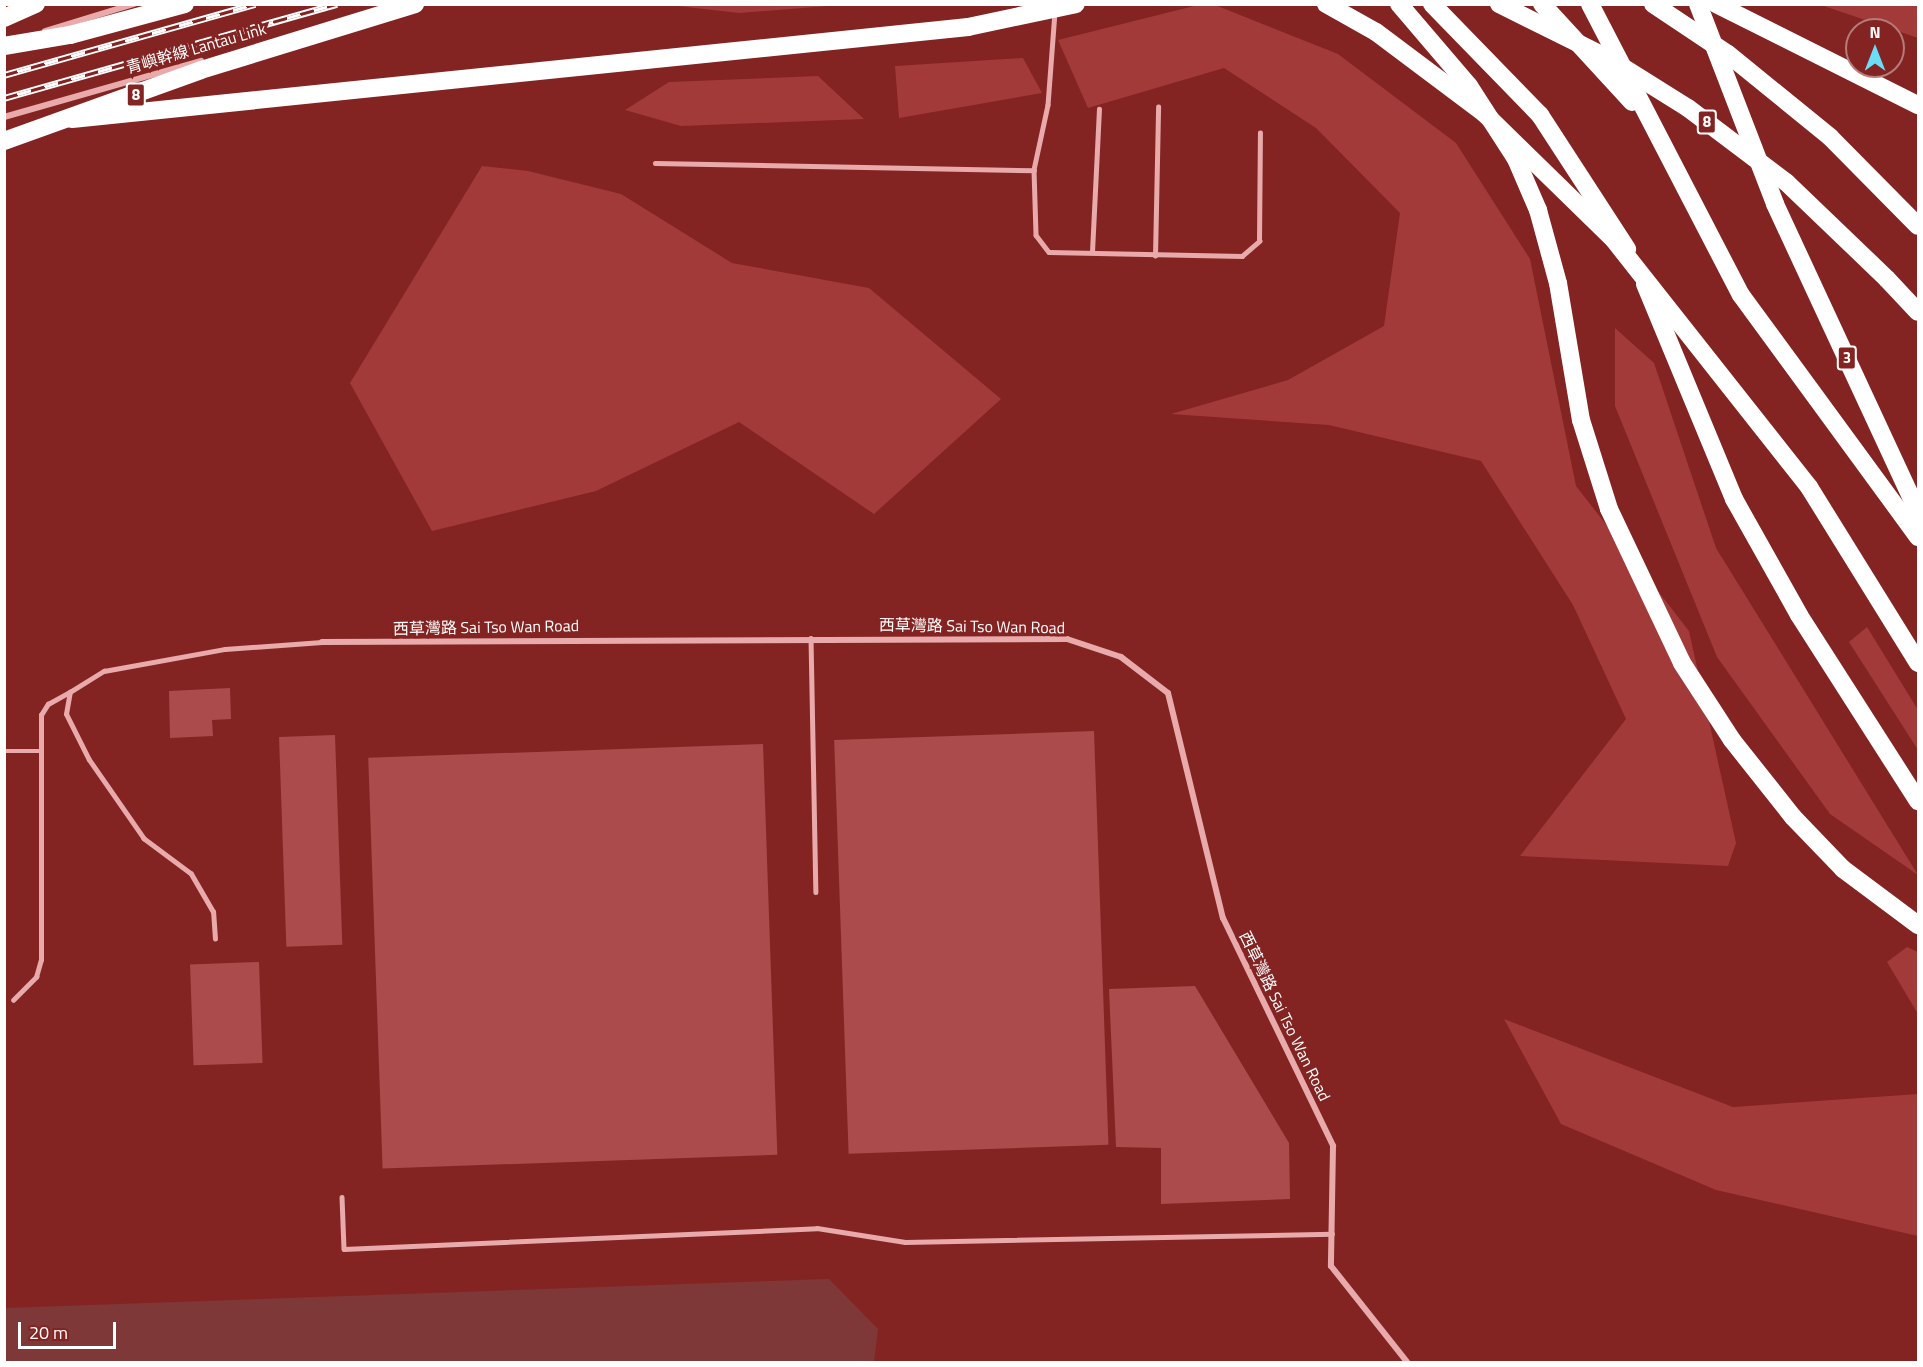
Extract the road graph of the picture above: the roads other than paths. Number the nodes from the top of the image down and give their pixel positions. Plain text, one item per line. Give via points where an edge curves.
1 (36, 4) edge
2 (134, 4) edge
3 (185, 4) edge
4 (395, 4) edge
5 (415, 4) edge
6 (1056, 4) edge
7 (1076, 4) edge
8 (1326, 4) edge
9 (1399, 4) edge
10 (1432, 4) edge
11 (1499, 4) edge
12 (1542, 4) edge
13 (1590, 4) edge
14 (1653, 4) edge
15 (1698, 4) edge
16 (1716, 4) edge
17 (4, 18) edge
18 (4, 44) edge
19 (1918, 105) edge
20 (1158, 107) dead end
21 (1099, 109) dead end
22 (1646, 116) junction
23 (4, 117) edge
24 (72, 119) junction
25 (1260, 133) dead end
26 (4, 141) edge
27 (655, 163) dead end
28 (1034, 170) junction
29 (1918, 226) edge
30 (1092, 252) junction
31 (1155, 256) junction
32 (1918, 312) edge
33 (1918, 512) edge
34 (1918, 537) edge
35 (811, 638) junction
36 (322, 642) joint
37 (1918, 663) edge
38 (70, 692) junction
39 (41, 750) junction
40 (4, 751) edge
41 (1918, 801) edge
42 (816, 892) dead end
43 (1918, 925) edge
44 (215, 939) dead end
45 (13, 1000) dead end
46 (342, 1197) dead end
47 (1332, 1234) junction
48 (1407, 1362) edge

1 - 17 highway
2 - 18 street
3 - 18 highway via 80,33
4 - 23 street, 青嶼幹線 Lantau Link
5 - 24 highway, 8 via 201,70
6 - 28 lane via 1048,105
7 - 24 highway, bridge via 848,43
8 - 37 highway, bridge via 1376,32 1484,113 1614,240 1809,487
9 - 43 highway via 1468,86 1516,159 1538,210 1558,283 1581,420 1608,509 1656,616 1708,706 1793,817 1843,869
10 - 41 highway via 1540,115 1592,188 1641,273 1734,499 1799,615
11 - 32 highway, 8, bridge via 1608,58 1706,120 1817,210
12 - 22 highway
13 - 22 highway
14 - 29 highway, bridge via 1793,104
15 - 33 highway, 3 via 1775,204
16 - 19 highway
20 - 31 lane
21 - 30 lane
22 - 34 highway via 1742,295
24 - 26 highway, 8
25 - 31 lane via 1259,241 1242,256
27 - 28 lane
28 - 30 lane via 1036,235 1048,252
30 - 31 lane
35 - 36 street, 西草灣路 Sai Tso Wan Road
35 - 42 lane
35 - 47 street, 西草灣路 Sai Tso Wan Road via 1067,639 1121,657 1168,693 1223,918 1333,1146
36 - 38 lane via 225,649 104,671
38 - 39 lane via 48,704 41,715
38 - 44 lane via 66,714 89,760 144,839 191,874 213,912
39 - 40 lane
39 - 45 lane via 40,960 36,977
46 - 47 lane via 344,1250 817,1228 905,1242
47 - 48 street, 西草灣路 Sai Tso Wan Road via 1331,1266

